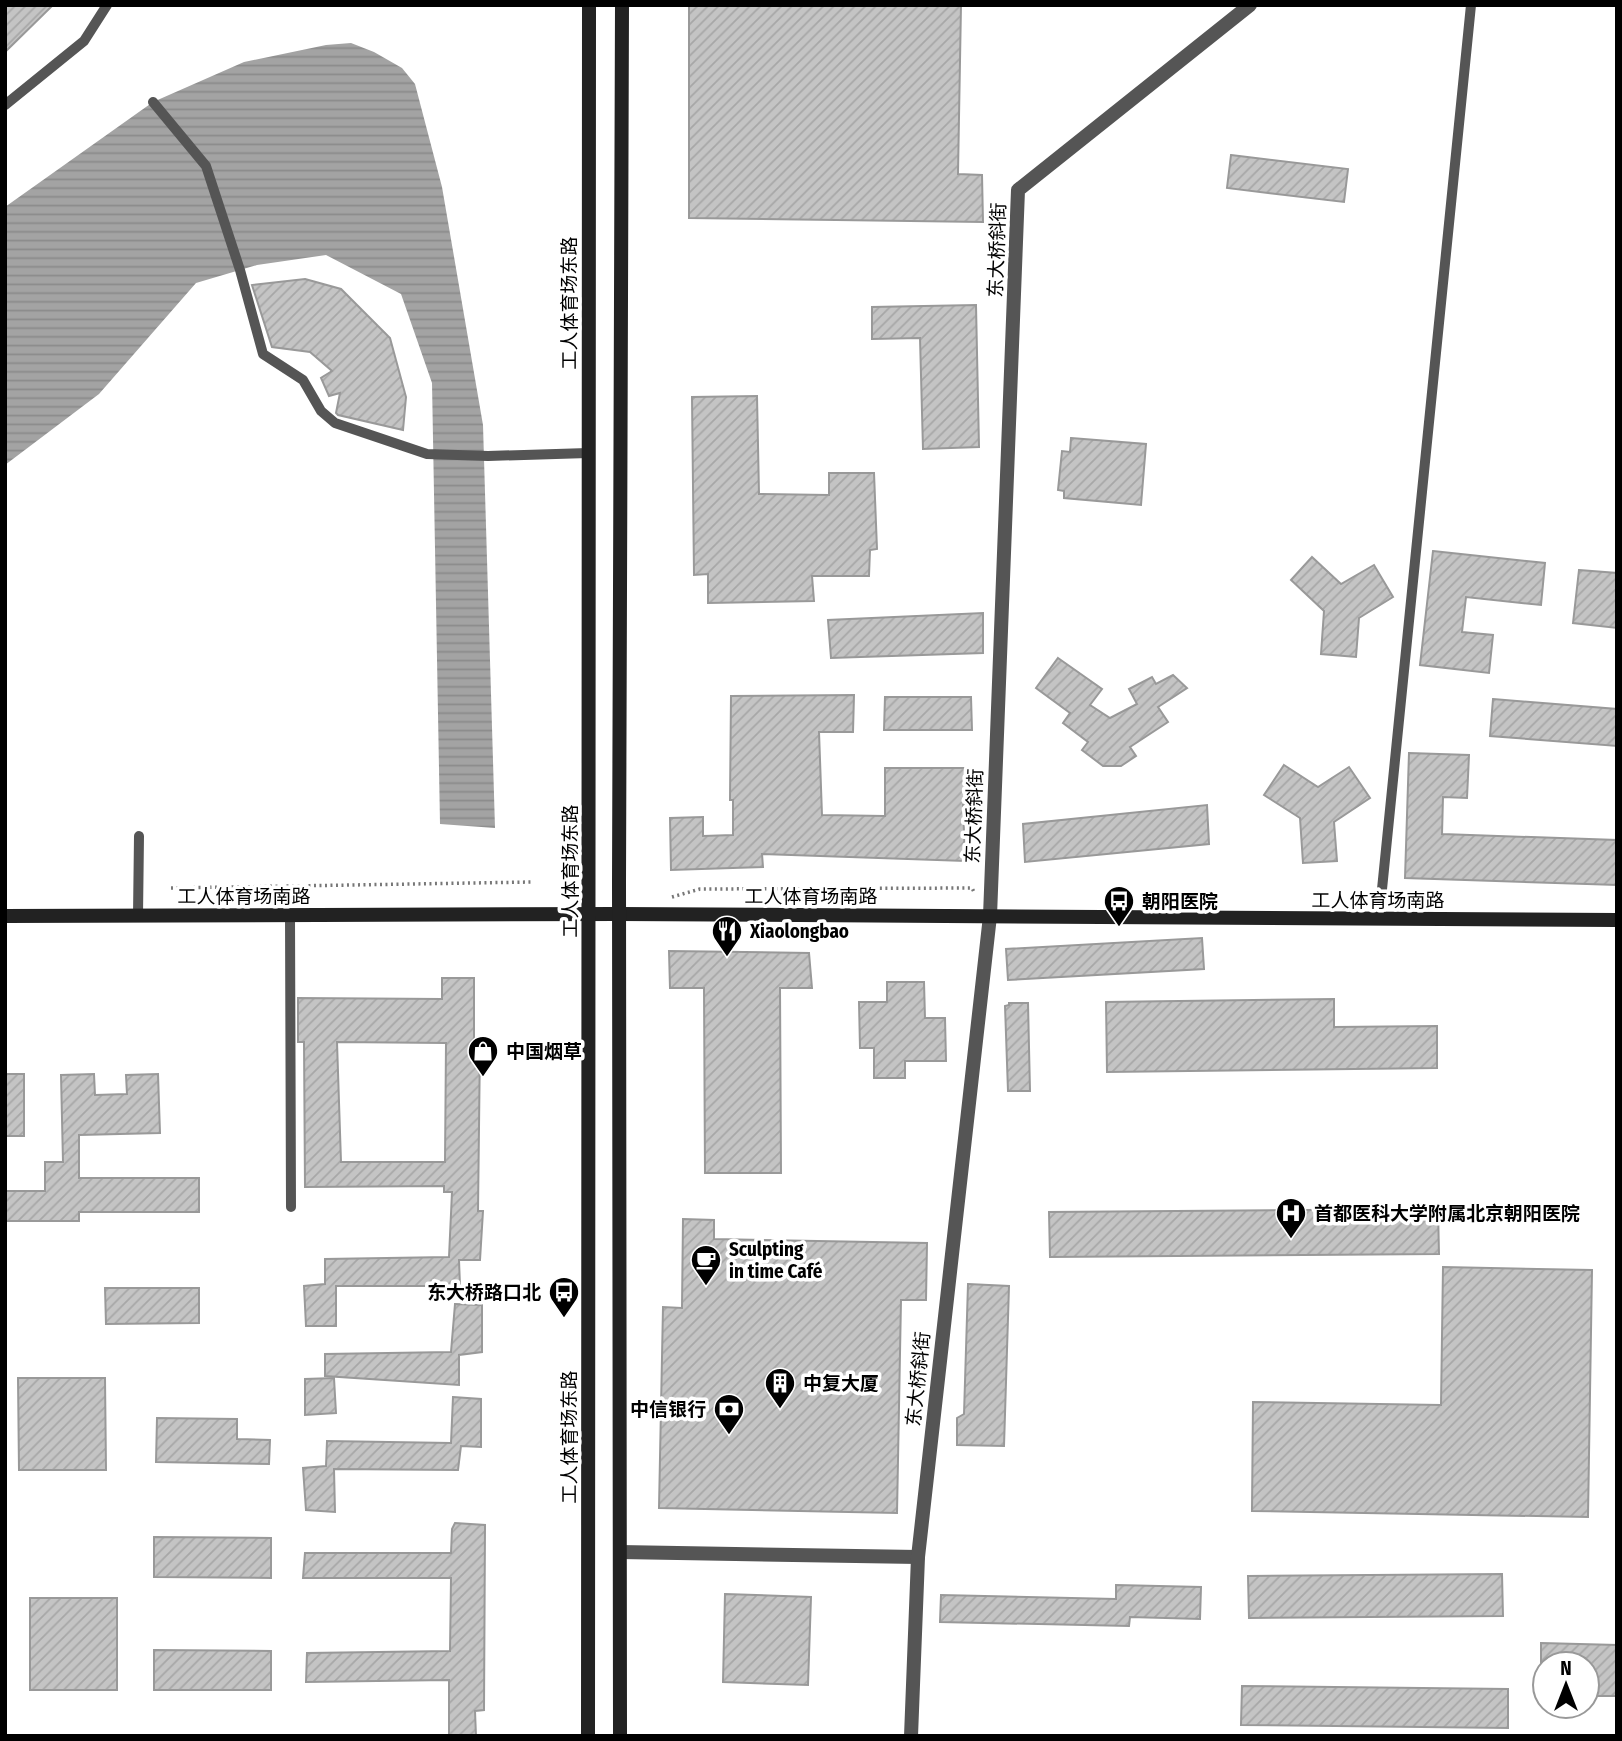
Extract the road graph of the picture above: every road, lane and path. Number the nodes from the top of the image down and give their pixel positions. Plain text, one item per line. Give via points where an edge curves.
1 (107, 5) edge
2 (589, 5) edge
3 (622, 5) edge
4 (1250, 5) edge
5 (1471, 5) edge
6 (153, 103) dead end
7 (5, 105) edge
8 (587, 453) junction
9 (139, 836) dead end
10 (532, 881) dead end
11 (171, 888) dead end
12 (665, 900) dead end
13 (589, 914) junction
14 (619, 914) junction
15 (138, 915) junction
16 (290, 915) junction
17 (5, 916) edge
18 (989, 916) junction
19 (1379, 919) junction
20 (1617, 920) edge
21 (291, 1207) dead end
22 (620, 1552) junction
23 (918, 1557) junction
24 (588, 1736) edge
25 (620, 1736) edge
26 (911, 1736) edge

1 - 7 lane via 84,41
2 - 8 main road, 工人体育场东路
3 - 14 main road
4 - 18 street, 东大桥斜街 via 1018,190
5 - 19 lane
6 - 8 lane via 206,166 263,354 303,380 321,411 335,423 427,454
8 - 13 main road, 工人体育场东路
9 - 15 lane
10 - 11 path
12 - 18 path via 699,889 972,888
13 - 14 main road, 工人体育场南路
13 - 16 main road, 工人体育场南路
13 - 24 main road, 工人体育场东路
14 - 18 main road, 工人体育场南路
14 - 22 main road
15 - 16 main road, 工人体育场南路
15 - 17 main road, 工人体育场南路
16 - 21 lane
18 - 19 main road, 工人体育场南路
18 - 23 street, 东大桥斜街
19 - 20 main road, 工人体育场南路
22 - 23 street
22 - 25 main road
23 - 26 street, 东大桥斜街

